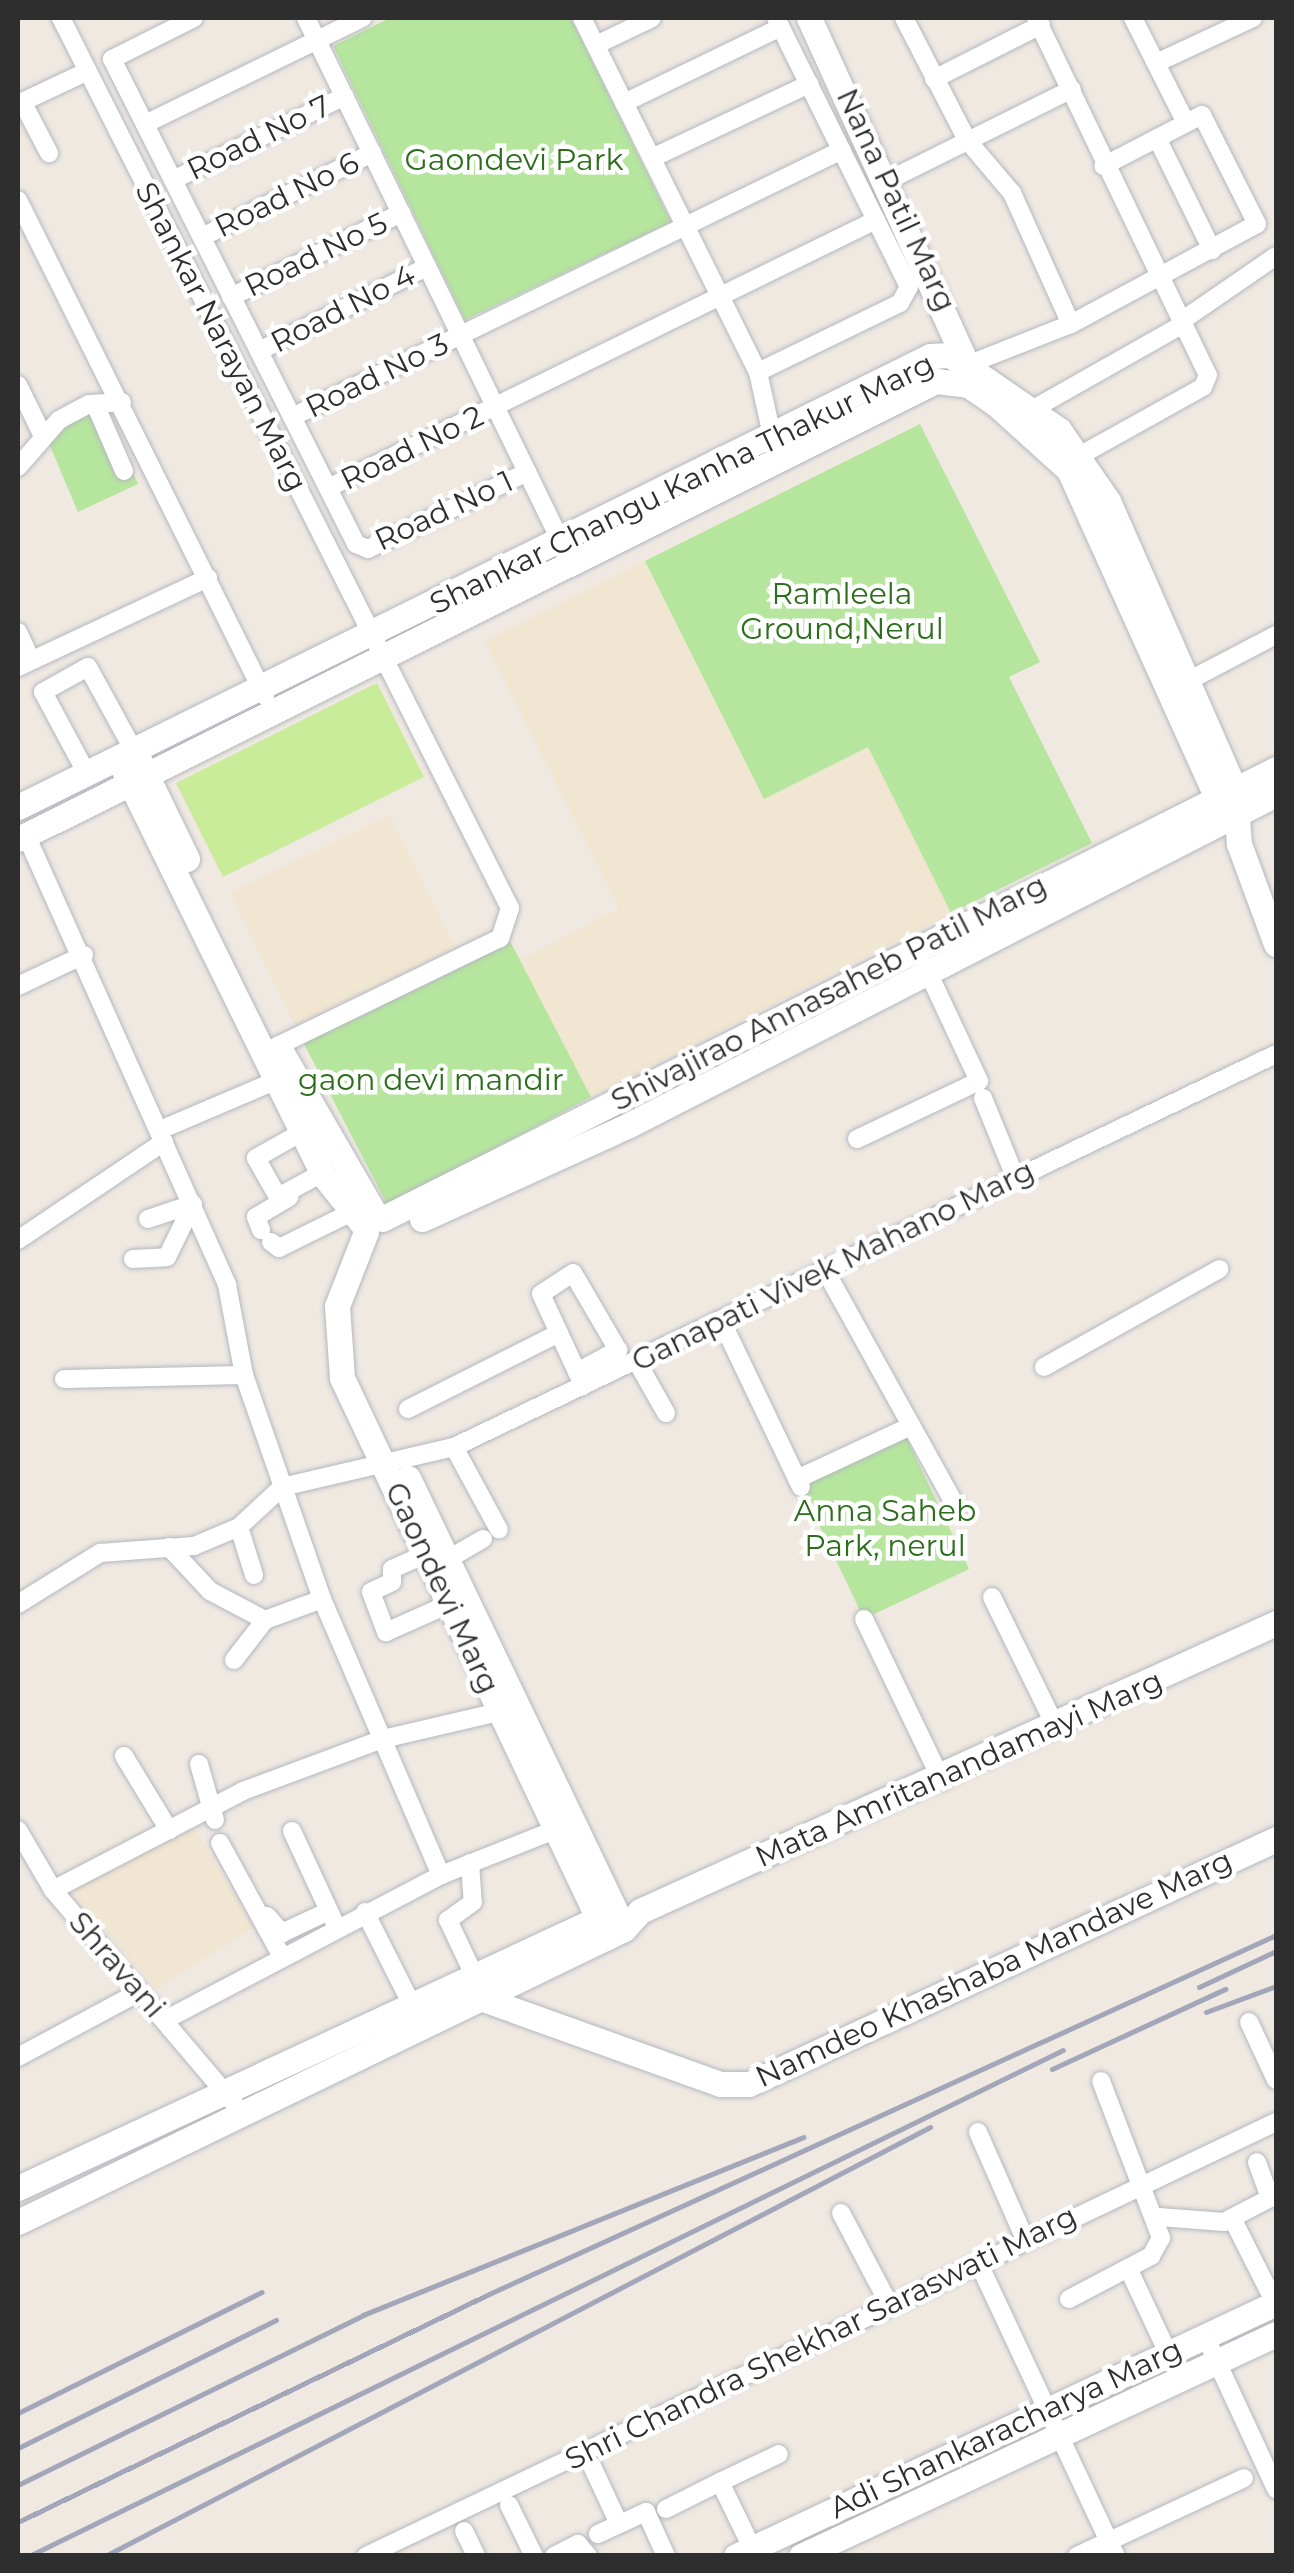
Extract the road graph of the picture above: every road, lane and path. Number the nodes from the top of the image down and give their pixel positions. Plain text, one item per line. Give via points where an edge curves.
1 (61, 18) edge
2 (194, 18) edge
3 (306, 18) edge
4 (362, 18) edge
5 (582, 18) edge
6 (652, 18) edge
7 (809, 18) edge
8 (904, 18) edge
9 (1133, 18) edge
10 (1252, 18) edge
11 (1038, 21) edge
12 (778, 22) edge
13 (317, 40) junction
14 (596, 45) junction
15 (1156, 63) junction
16 (81, 78) junction
17 (934, 79) junction
18 (809, 84) junction
19 (1072, 89) junction
20 (344, 96) junction
21 (624, 104) junction
22 (20, 109) edge
23 (1186, 123) junction
24 (144, 124) junction
25 (1157, 138) junction
26 (967, 140) junction
27 (842, 150) junction
28 (49, 153) dead end
29 (372, 153) junction
30 (652, 158) junction
31 (1103, 166) junction
32 (173, 180) junction
33 (889, 180) junction
34 (18, 200) edge
35 (401, 212) junction
36 (876, 220) junction
37 (686, 226) junction
38 (202, 238) junction
39 (1212, 250) junction
40 (1276, 256) edge
41 (428, 267) junction
42 (1158, 277) junction
43 (720, 296) junction
44 (232, 297) junction
45 (1072, 324) junction
46 (1182, 324) junction
47 (461, 336) junction
48 (259, 351) junction
49 (758, 372) junction
50 (970, 374) junction
51 (18, 386) edge
52 (122, 402) junction
53 (95, 404) junction
54 (496, 408) junction
55 (1036, 408) junction
56 (292, 417) junction
57 (42, 432) junction
58 (776, 450) junction
59 (1081, 455) junction
60 (18, 467) edge
61 (124, 471) dead end
62 (527, 472) junction
63 (328, 488) junction
64 (1098, 506) junction
65 (561, 542) junction
66 (573, 567) junction
67 (208, 578) junction
68 (18, 632) edge
69 (1276, 635) edge
70 (376, 647) junction
71 (24, 663) edge
72 (1184, 683) junction
73 (267, 700) junction
74 (132, 766) junction
75 (1276, 769) edge
76 (87, 774) junction
77 (1276, 794) edge
78 (1228, 801) junction
79 (25, 803) edge
80 (30, 833) edge
81 (1276, 944) edge
82 (84, 955) junction
83 (926, 968) junction
84 (18, 986) edge
85 (278, 1046) junction
86 (1276, 1054) edge
87 (278, 1080) junction
88 (983, 1098) dead end
89 (302, 1132) junction
90 (162, 1136) junction
91 (857, 1139) dead end
92 (323, 1175) junction
93 (1016, 1179) junction
94 (193, 1204) junction
95 (148, 1219) dead end
96 (371, 1225) junction
97 (18, 1240) edge
98 (133, 1259) dead end
99 (1219, 1269) dead end
100 (826, 1270) junction
101 (721, 1320) junction
102 (559, 1332) junction
103 (636, 1360) junction
104 (1044, 1367) dead end
105 (244, 1375) junction
106 (64, 1379) dead end
107 (580, 1379) junction
108 (408, 1409) dead end
109 (666, 1413) dead end
110 (912, 1426) junction
111 (454, 1447) junction
112 (392, 1462) junction
113 (282, 1486) junction
114 (957, 1508) dead end
115 (239, 1527) junction
116 (169, 1547) junction
117 (438, 1556) junction
118 (254, 1575) dead end
119 (992, 1597) dead end
120 (322, 1599) junction
121 (18, 1604) edge
122 (448, 1604) junction
123 (864, 1619) dead end
124 (265, 1620) junction
125 (1276, 1623) edge
126 (234, 1660) dead end
127 (508, 1711) junction
128 (1056, 1727) junction
129 (383, 1740) junction
130 (124, 1756) dead end
131 (199, 1764) dead end
132 (942, 1780) junction
133 (213, 1814) junction
134 (560, 1828) junction
135 (18, 1830) edge
136 (169, 1830) junction
137 (292, 1831) dead end
138 (1276, 1839) edge
139 (220, 1842) dead end
140 (471, 1866) junction
141 (441, 1875) junction
142 (54, 1890) junction
143 (366, 1915) junction
144 (328, 1920) junction
145 (618, 1921) junction
146 (274, 1933) junction
147 (281, 1955) junction
148 (479, 1988) junction
149 (139, 1992) junction
150 (412, 2005) junction
151 (165, 2020) junction
152 (1250, 2022) dead end
153 (18, 2057) edge
154 (1276, 2080) edge
155 (1101, 2081) dead end
156 (226, 2092) junction
157 (243, 2114) junction
158 (1276, 2122) edge
159 (977, 2141) dead end
160 (1257, 2162) dead end
161 (1144, 2184) junction
162 (18, 2188) edge
163 (842, 2214) dead end
164 (1158, 2217) junction
165 (1232, 2218) junction
166 (18, 2222) edge
167 (1023, 2240) junction
168 (979, 2264) junction
169 (1128, 2268) junction
170 (1069, 2298) dead end
171 (1276, 2303) edge
172 (890, 2306) junction
173 (1276, 2334) edge
174 (1204, 2336) junction
175 (1168, 2353) junction
176 (1217, 2362) junction
177 (1048, 2410) junction
178 (1059, 2434) junction
179 (779, 2454) dead end
180 (1271, 2464) edge
181 (592, 2466) dead end
182 (1244, 2478) dead end
183 (720, 2482) junction
184 (1276, 2489) edge
185 (509, 2505) dead end
186 (646, 2512) junction
187 (620, 2524) junction
188 (464, 2531) dead end
189 (598, 2534) dead end
190 (1112, 2548) edge
191 (744, 2552) edge
192 (366, 2556) edge
193 (476, 2556) edge
194 (534, 2556) edge
195 (554, 2556) edge
196 (588, 2556) edge
197 (666, 2556) edge
198 (800, 2556) edge
199 (1077, 2556) edge

1 - 16 street, Shankar Narayan Marg
2 - 24 street via 112,58
3 - 13 street
4 - 13 street
5 - 14 street
6 - 14 street
7 - 33 street, Nana Patil Marg
8 - 17 street
9 - 15 street
10 - 15 street
11 - 17 street
11 - 19 street
12 - 18 street
12 - 21 street
13 - 20 street
13 - 24 street
14 - 21 street
15 - 23 street
16 - 22 street
16 - 70 street, Shankar Narayan Marg
17 - 26 street
18 - 27 street
18 - 30 street
19 - 26 street
19 - 31 street
20 - 29 street
20 - 32 street, Road No 7
21 - 30 street
22 - 28 street
23 - 25 street
23 - 39 street via 1208,119 1258,215 1253,230
24 - 32 street
25 - 31 street
25 - 39 street
26 - 33 street
26 - 45 street via 1012,193
27 - 36 street
27 - 37 street, Road No 3
29 - 35 street
29 - 38 street, Road No 6
30 - 37 street
31 - 42 street
32 - 38 street
33 - 50 street, Nana Patil Marg
34 - 52 street
35 - 41 street
35 - 44 street, Road No 5
36 - 43 street, Road No 2
36 - 49 street via 906,295
37 - 43 street
37 - 47 street, Road No 3
38 - 44 street
39 - 42 street
40 - 46 street
41 - 47 street
41 - 48 street, Road No 4
42 - 45 street
42 - 46 street
43 - 49 street
43 - 54 street, Road No 2
44 - 48 street
45 - 50 street
46 - 55 street
46 - 59 street via 1208,382
47 - 54 street
47 - 56 street, Road No 3
48 - 56 street
49 - 58 street
50 - 55 street, Shankar Changu Kanha Thakur Marg
50 - 58 street, Shankar Changu Kanha Thakur Marg via 936,380
50 - 64 street, Shankar Changu Kanha Thakur Marg via 1048,446
51 - 57 street
52 - 53 street
52 - 67 street
53 - 57 street
53 - 61 street
54 - 62 street
54 - 63 street, Road No 2
55 - 59 street, Shankar Changu Kanha Thakur Marg
56 - 63 street
57 - 60 street
58 - 65 street, Shankar Changu Kanha Thakur Marg
58 - 66 street, Shankar Changu Kanha Thakur Marg
59 - 64 street, Shankar Changu Kanha Thakur Marg
62 - 63 street, Road No 1 via 360,548
62 - 65 street
64 - 72 street, Shankar Changu Kanha Thakur Marg
64 - 78 street, Shankar Changu Kanha Thakur Marg
65 - 66 street
65 - 70 street, Shankar Changu Kanha Thakur Marg
66 - 70 street, Shankar Changu Kanha Thakur Marg
67 - 71 street
67 - 73 street
68 - 71 street
69 - 72 street
70 - 73 street, Shankar Changu Kanha Thakur Marg
70 - 85 street, Shankar Narayan Marg via 510,922 500,938
72 - 78 street, Shankar Changu Kanha Thakur Marg
73 - 74 street, Shankar Changu Kanha Thakur Marg
74 - 76 street, Shankar Changu Kanha Thakur Marg
74 - 76 street via 94,667 67,686 43,692 66,724
74 - 80 street, Shankar Changu Kanha Thakur Marg
74 - 85 street
74 - 87 street
75 - 78 street, Shivajirao Annasaheb Patil Marg
76 - 79 street, Shankar Changu Kanha Thakur Marg
77 - 78 street, Shivajirao Annasaheb Patil Marg
78 - 81 street, Shankar Changu Kanha Thakur Marg
78 - 83 street, Shivajirao Annasaheb Patil Marg
78 - 96 street, Shivajirao Annasaheb Patil Marg
79 - 80 street
80 - 82 street
82 - 84 street
82 - 90 street
83 - 91 street via 979,1081
83 - 96 street, Shivajirao Annasaheb Patil Marg via 489,1194
85 - 96 street
86 - 93 street, Ganapati Vivek Mahano Marg
87 - 89 street
87 - 90 street
88 - 93 street
89 - 92 street
89 - 92 street via 256,1158 278,1198
90 - 94 street
90 - 97 street
92 - 96 street
92 - 96 street via 260,1214 266,1236 279,1248
93 - 100 street, Ganapati Vivek Mahano Marg
94 - 95 street
94 - 98 street via 167,1257
94 - 105 street via 228,1284
96 - 112 street, Gaondevi Marg via 355,1276 353,1356
99 - 104 street
100 - 101 street, Ganapati Vivek Mahano Marg
100 - 110 street
101 - 103 street, Ganapati Vivek Mahano Marg
101 - 110 street via 799,1483
102 - 107 street
102 - 107 street via 541,1289 578,1273 618,1350
102 - 108 street
103 - 107 street, Ganapati Vivek Mahano Marg
103 - 109 street
105 - 106 street
105 - 113 street
107 - 111 street, Ganapati Vivek Mahano Marg
110 - 114 street
111 - 112 street, Ganapati Vivek Mahano Marg
111 - 117 street via 491,1534
112 - 113 street, Ganapati Vivek Mahano Marg
112 - 117 street, Gaondevi Marg
113 - 115 street
113 - 120 street
115 - 116 street
115 - 118 street
116 - 121 street via 100,1553
116 - 124 street via 210,1591
117 - 122 street, Gaondevi Marg
117 - 122 street via 392,1569 392,1582 371,1592 386,1632
117 - 127 street, Gaondevi Marg
119 - 128 street
120 - 124 street
120 - 129 street
122 - 127 street, Gaondevi Marg
123 - 132 street
124 - 126 street
125 - 128 street, Mata Amritanandamayi Marg
127 - 129 street
127 - 134 street, Gaondevi Marg
127 - 145 street, Gaondevi Marg
128 - 132 street, Mata Amritanandamayi Marg
129 - 133 street
129 - 141 street
130 - 136 street
131 - 133 street
132 - 145 street, Mata Amritanandamayi Marg
133 - 136 street
134 - 140 street
134 - 145 street, Gaondevi Marg
135 - 142 street, Shravani
136 - 142 street
137 - 144 street
138 - 148 street, Namdeo Khashaba Mandave Marg via 749,2084 720,2084
139 - 146 street
140 - 141 street
140 - 143 street
140 - 148 street via 473,1902 448,1922
141 - 143 street
142 - 149 street, Shravani
143 - 144 street
143 - 150 street
144 - 146 street
144 - 147 street
145 - 148 street, Mata Amritanandamayi Marg
146 - 147 street
147 - 151 street
148 - 150 street, Mata Amritanandamayi Marg
148 - 157 street, Mata Amritanandamayi Marg
149 - 151 street, Shravani
149 - 153 street
150 - 156 street, Mata Amritanandamayi Marg
151 - 156 street, Shravani
152 - 154 street
155 - 161 street
156 - 157 street, Shravani
156 - 162 street, Mata Amritanandamayi Marg
157 - 166 street, Mata Amritanandamayi Marg
158 - 161 street, Shri Chandra Shekhar Saraswati Marg
159 - 167 street
160 - 165 street via 1270,2198
161 - 164 street
161 - 167 street, Shri Chandra Shekhar Saraswati Marg
163 - 172 street
164 - 165 street
164 - 169 street via 1151,2256
165 - 171 street
167 - 168 street, Shri Chandra Shekhar Saraswati Marg
168 - 172 street, Shri Chandra Shekhar Saraswati Marg
168 - 177 street
169 - 170 street
169 - 175 street
171 - 174 street, Adi Shankaracharya Marg
172 - 192 street, Shri Chandra Shekhar Saraswati Marg
173 - 176 street, Adi Shankaracharya Marg
174 - 175 street, Adi Shankaracharya Marg
174 - 176 street
175 - 177 street, Adi Shankaracharya Marg
176 - 178 street, Adi Shankaracharya Marg
176 - 180 street
177 - 178 street
177 - 191 street, Adi Shankaracharya Marg
178 - 190 street
178 - 198 street, Adi Shankaracharya Marg
179 - 183 street
180 - 184 street
181 - 187 street
182 - 190 street
183 - 186 street
183 - 191 street
185 - 194 street
186 - 187 street
186 - 197 street
187 - 189 street
188 - 193 street
190 - 199 street
195 - 196 street via 578,2544

